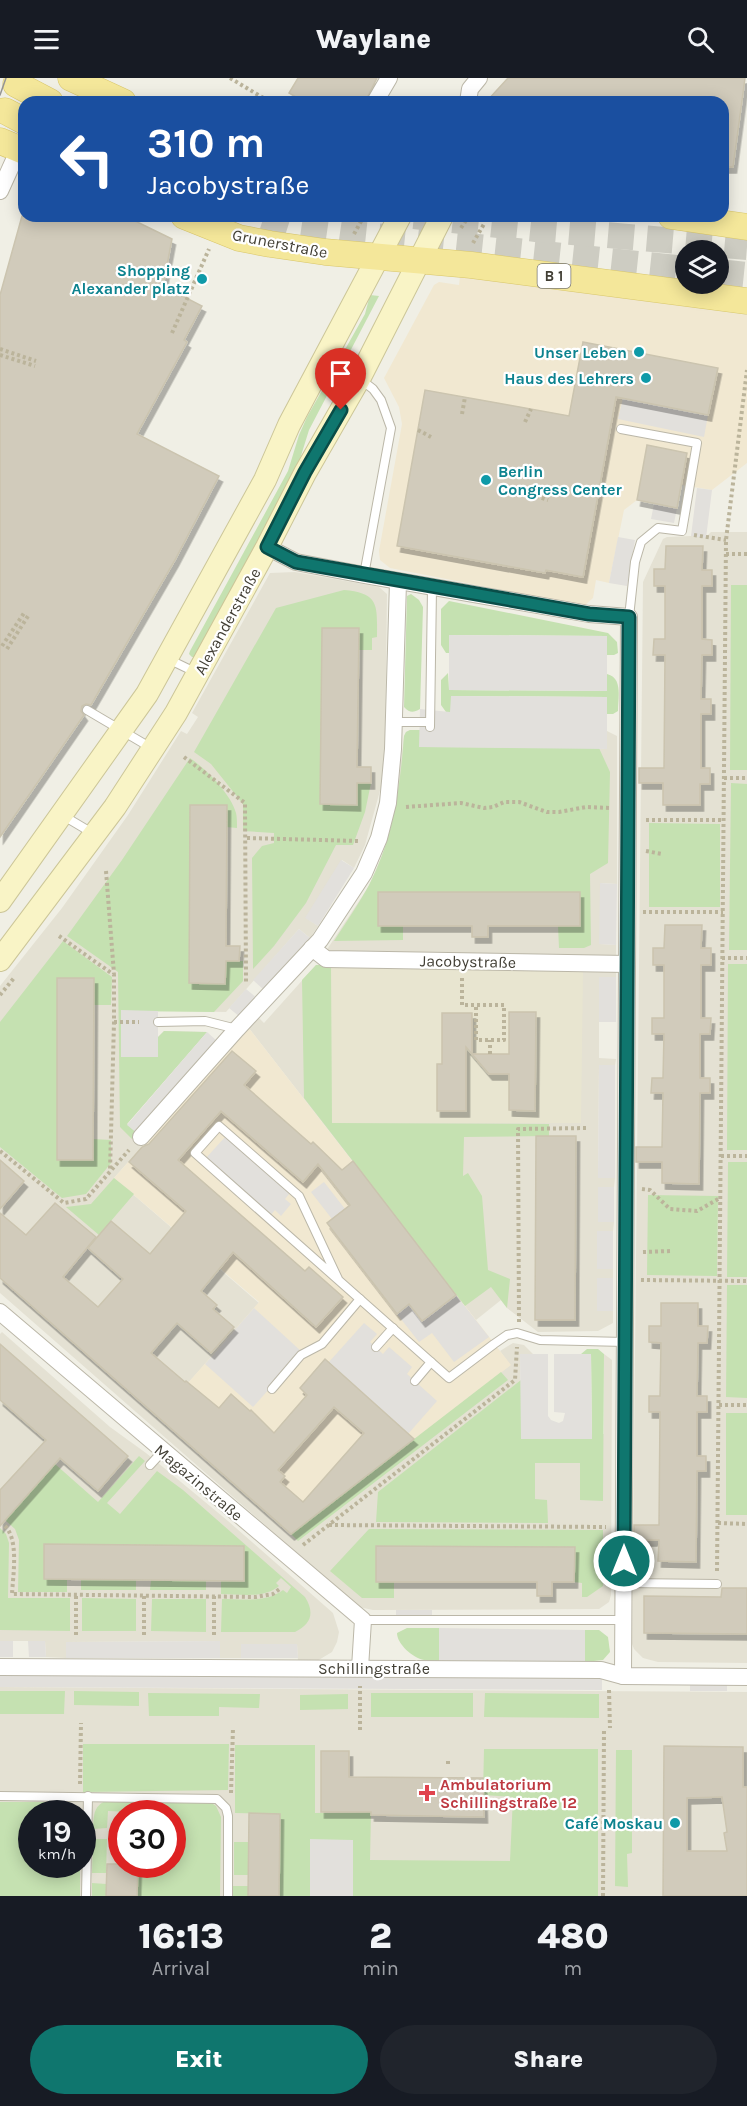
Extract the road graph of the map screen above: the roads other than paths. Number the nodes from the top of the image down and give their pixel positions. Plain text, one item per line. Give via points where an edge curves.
1 (71, 78) edge
2 (389, 78) edge
3 (478, 78) edge
4 (16, 84) dead end
5 (39, 96) edge
6 (110, 96) edge
7 (378, 96) edge
8 (469, 96) edge
9 (14, 147) edge
10 (0, 191) edge
11 (199, 222) edge
12 (397, 222) edge
13 (439, 222) edge
14 (717, 222) edge
15 (747, 226) edge
16 (379, 257) junction
17 (420, 260) junction
18 (747, 301) edge
19 (359, 379) junction
20 (621, 429) dead end
21 (267, 547) junction
22 (364, 575) junction
23 (398, 582) junction
24 (432, 588) junction
25 (629, 617) junction
26 (168, 658) junction
27 (198, 674) junction
28 (87, 710) dead end
29 (394, 722) junction
30 (122, 730) junction
31 (153, 750) junction
32 (62, 815) junction
33 (95, 834) junction
34 (0, 901) edge
35 (312, 948) junction
36 (0, 960) edge
37 (627, 964) junction
38 (158, 1022) dead end
39 (237, 1029) junction
40 (141, 1137) road end
41 (338, 1279) junction
42 (360, 1299) junction
43 (3, 1320) edge
44 (393, 1328) junction
45 (625, 1342) junction
46 (376, 1347) dead end
47 (431, 1362) junction
48 (415, 1381) dead end
49 (272, 1389) dead end
50 (163, 1451) junction
51 (150, 1465) dead end
52 (624, 1583) junction
53 (717, 1584) road end
54 (363, 1620) junction
55 (624, 1620) junction
56 (0, 1667) edge
57 (360, 1668) junction
58 (623, 1676) junction
59 (747, 1677) edge
60 (0, 1796) edge
61 (84, 1796) junction
62 (86, 1896) edge
63 (228, 1896) edge

1 - 6 main road
2 - 7 street
3 - 8 street
4 - 5 main road
9 - 10 street
11 - 16 main road, Grunerstraße / B 1 via 239,238
12 - 16 main road, Alexanderstraße
13 - 17 main road, Alexanderstraße
14 - 15 main road
16 - 17 main road, B 1
16 - 26 main road, Alexanderstraße via 289,424 266,480
17 - 18 main road, B 1
17 - 19 main road, Alexanderstraße
19 - 21 main road, Alexanderstraße
19 - 22 lane via 381,400 391,428
20 - 25 lane via 697,443 682,531 658,528 641,542
21 - 22 street via 296,562
21 - 27 main road, Alexanderstraße
22 - 23 street
23 - 24 street
23 - 29 street
24 - 25 street
24 - 29 lane via 430,724
25 - 37 street
26 - 27 lane
26 - 30 main road, Alexanderstraße
27 - 31 main road, Alexanderstraße
28 - 30 lane
29 - 35 street via 388,803 377,841 364,873
30 - 31 lane
30 - 32 main road, Alexanderstraße
31 - 33 main road, Alexanderstraße
32 - 33 lane
32 - 34 main road, Alexanderstraße
33 - 36 main road, Alexanderstraße
35 - 37 street, Jacobystraße via 326,959
35 - 39 street
37 - 45 street
38 - 39 lane via 205,1021
39 - 40 street
41 - 41 lane via 195,1153 219,1126 299,1196
41 - 42 lane
42 - 44 lane
42 - 49 lane via 322,1344 301,1355
43 - 50 street, Magazinstraße
44 - 46 lane
44 - 47 lane
45 - 47 lane via 540,1340 517,1333 507,1335 449,1378
45 - 52 street
47 - 48 lane
50 - 51 lane
50 - 54 street, Magazinstraße
52 - 53 lane
52 - 55 street
54 - 55 lane
54 - 57 street
55 - 58 street
56 - 57 street, Schillingstraße
57 - 58 street, Schillingstraße via 601,1670
58 - 59 street, Schillingstraße
60 - 61 lane
61 - 62 lane
61 - 63 lane via 216,1799 228,1815

